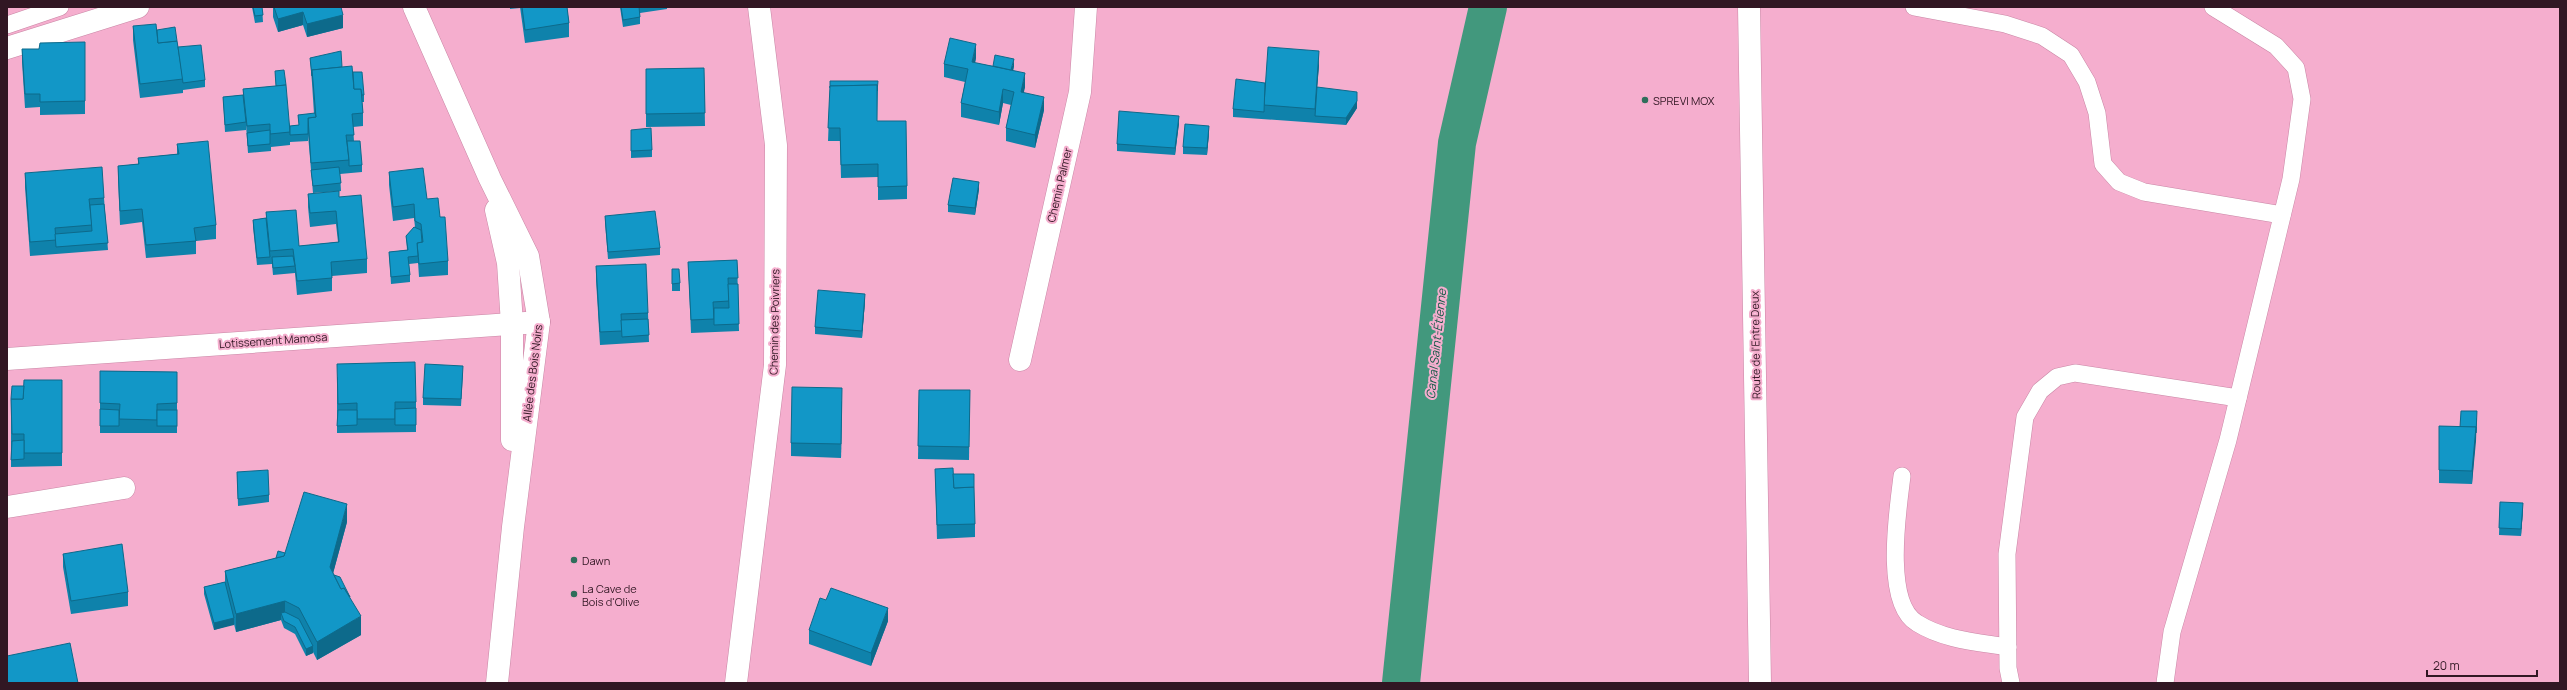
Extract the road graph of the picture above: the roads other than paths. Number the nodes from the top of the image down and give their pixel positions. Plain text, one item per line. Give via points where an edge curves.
1 (60, 7) edge
2 (138, 7) edge
3 (414, 7) edge
4 (760, 7) edge
5 (1086, 7) edge
6 (1749, 7) edge
7 (1914, 7) edge
8 (2213, 7) edge
9 (7, 24) edge
10 (7, 48) edge
11 (490, 180) junction
12 (2282, 215) junction
13 (539, 322) junction
14 (512, 324) junction
15 (7, 358) edge
16 (1020, 360) dead end
17 (2238, 398) junction
18 (1902, 476) dead end
19 (124, 488) dead end
20 (7, 507) edge
21 (513, 527) junction
22 (2008, 647) junction
23 (497, 683) edge
24 (736, 683) edge
25 (1760, 683) edge
26 (2011, 683) edge
27 (2165, 683) edge

1 - 9 lane
2 - 10 street
3 - 11 street, Allée des Bois Noirs
4 - 24 street, Chemin des Poivriers via 776,145 775,365
5 - 16 street, Chemin Palmer via 1080,92
6 - 25 street, Route de l'Entre Deux
7 - 12 lane via 2005,24 2042,36 2071,55 2087,82 2097,113 2103,164 2119,182 2144,192
8 - 12 lane via 2276,46 2296,68 2302,99 2291,179
11 - 13 street, Allée des Bois Noirs via 528,256
11 - 14 street, Allée des Bois Noirs via 508,263
12 - 17 lane
13 - 14 street, Lotissement Mamosa
13 - 21 street, Allée des Bois Noirs
14 - 15 street, Lotissement Mamosa
14 - 21 street, Allée des Bois Noirs
17 - 22 lane via 2075,373 2057,377 2040,391 2025,417 2007,554
17 - 27 lane via 2172,632
18 - 22 lane via 1894,547 1897,582 1905,610 1915,622 1942,635
19 - 20 street
21 - 23 street, Allée des Bois Noirs
22 - 26 lane

